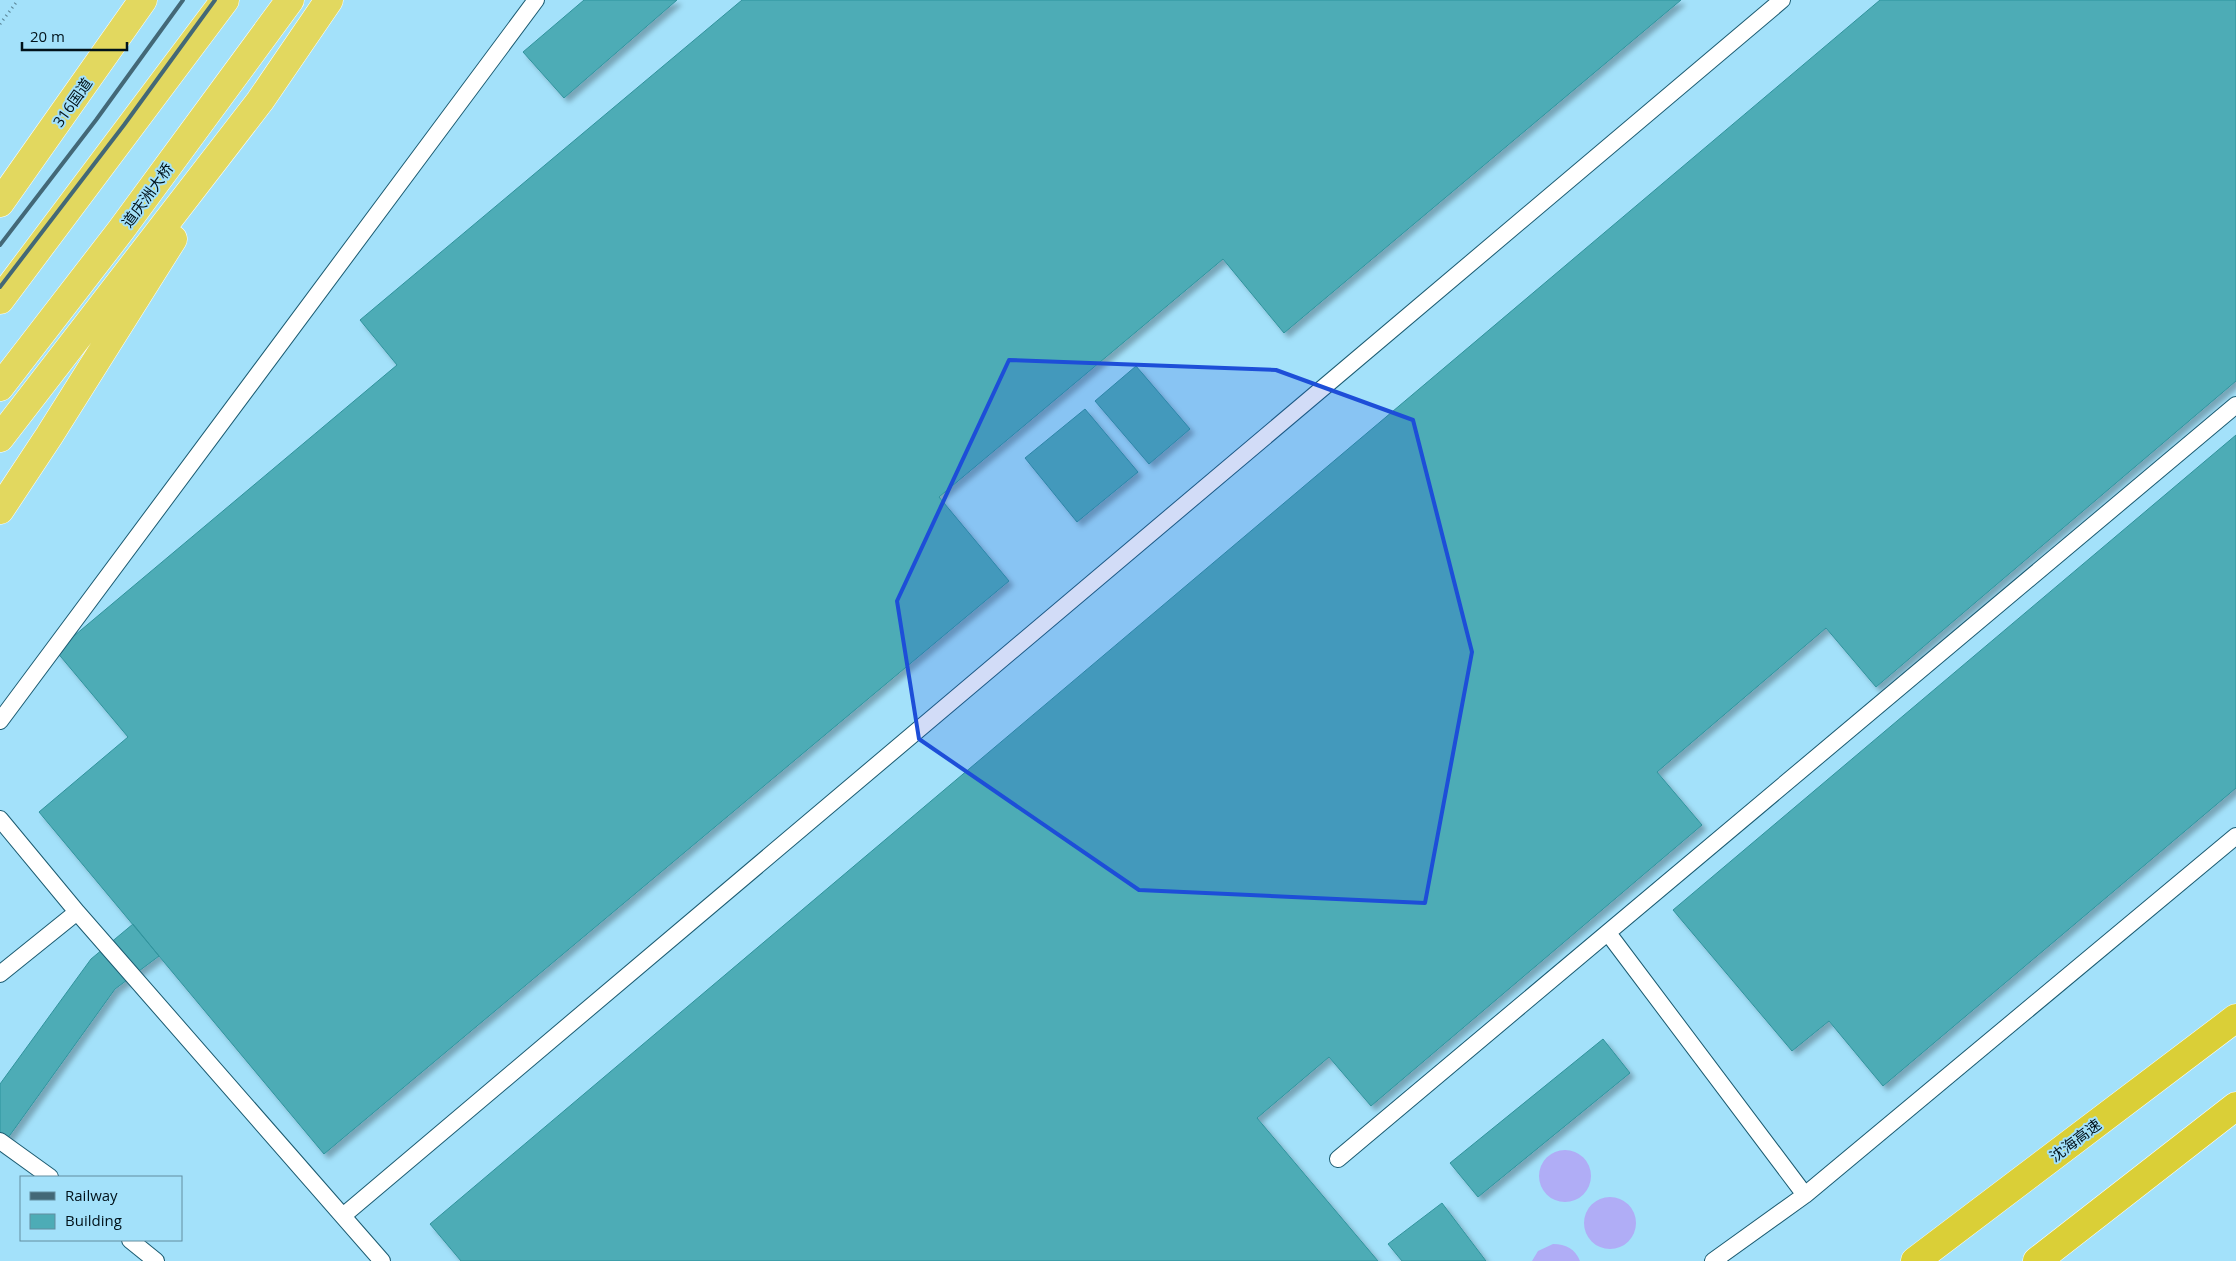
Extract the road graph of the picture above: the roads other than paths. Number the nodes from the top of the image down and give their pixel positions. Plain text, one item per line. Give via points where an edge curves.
1 (225, 0) edge
2 (290, 0) edge
3 (329, 0) edge
4 (536, 0) edge
5 (1782, 0) edge
6 (142, 2) edge
7 (260, 101) junction
8 (0, 170) edge
9 (0, 203) edge
10 (0, 300) edge
11 (0, 387) edge
12 (2236, 405) edge
13 (0, 438) edge
14 (0, 510) edge
15 (0, 721) edge
16 (0, 820) edge
17 (2236, 836) edge
18 (77, 912) junction
19 (1608, 933) junction
20 (0, 974) edge
21 (2236, 1018) edge
22 (2236, 1106) edge
23 (0, 1142) edge
24 (1338, 1159) dead end
25 (49, 1176) edge
26 (1805, 1195) junction
27 (344, 1215) junction
28 (131, 1241) edge
29 (156, 1261) edge
30 (382, 1261) edge
31 (1713, 1261) edge
32 (1915, 1261) edge
33 (2037, 1261) edge

1 - 10 highway
2 - 11 highway, 道庆洲大桥 via 121,230
3 - 7 highway
4 - 15 lane
5 - 27 lane
6 - 8 highway
6 - 9 highway, 316国道
7 - 13 highway
7 - 14 highway
12 - 19 lane
16 - 18 lane
17 - 26 lane
18 - 20 lane
18 - 27 lane
19 - 24 lane
19 - 26 lane
21 - 32 highway, 沈海高速
22 - 33 highway
23 - 25 lane
26 - 31 lane
27 - 30 lane
28 - 29 lane

